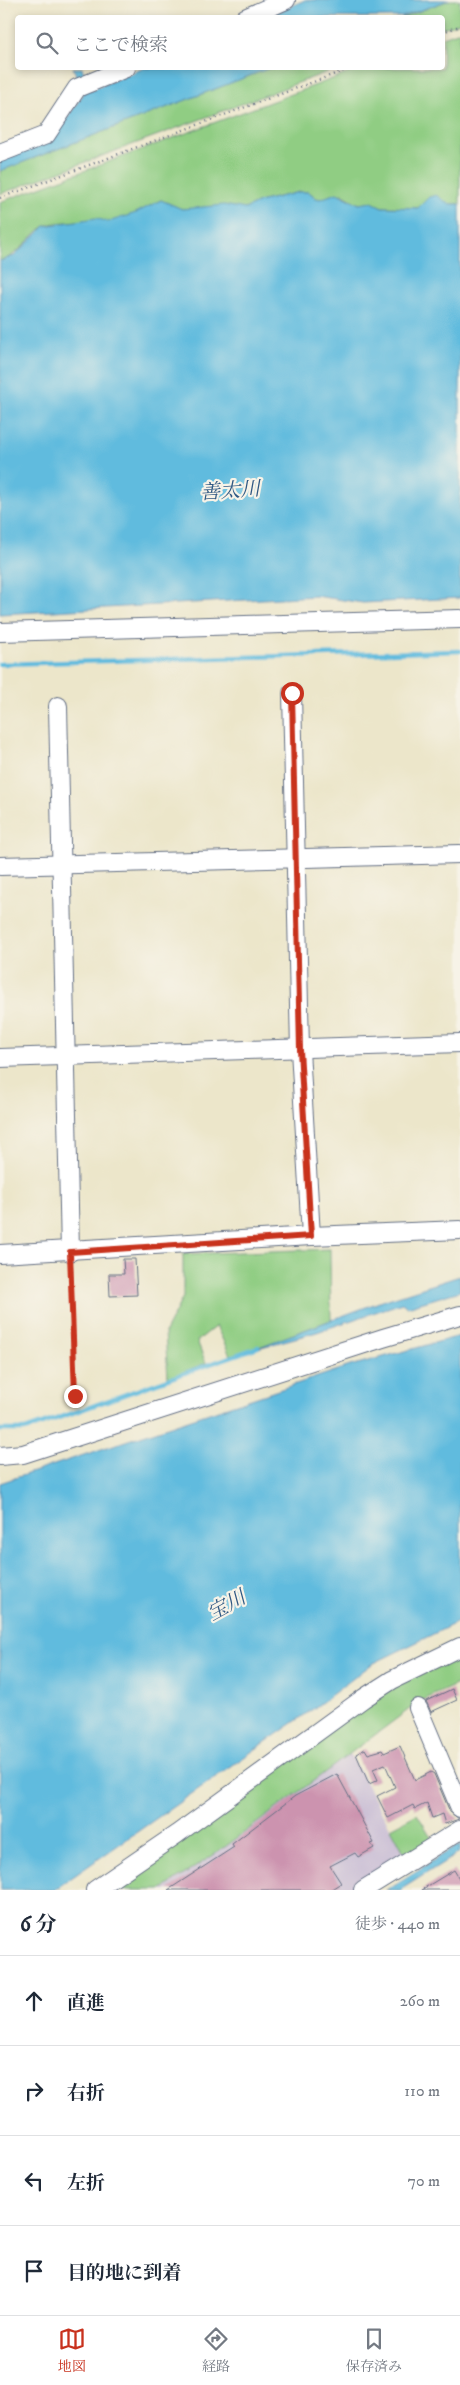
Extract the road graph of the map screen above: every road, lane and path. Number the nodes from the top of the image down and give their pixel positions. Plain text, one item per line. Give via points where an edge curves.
1 (286, 0) edge
2 (252, 15) edge
3 (460, 26) edge
4 (445, 31) edge
5 (121, 70) edge
6 (346, 70) edge
7 (0, 153) edge
8 (0, 198) edge
9 (460, 619) edge
10 (0, 632) edge
11 (292, 693) dead end
12 (58, 706) dead end
13 (460, 854) edge
14 (295, 859) junction
15 (62, 864) junction
16 (0, 866) edge
17 (460, 1044) edge
18 (300, 1050) junction
19 (66, 1056) junction
20 (0, 1058) edge
21 (460, 1230) edge
22 (311, 1236) junction
23 (70, 1252) junction
24 (0, 1254) edge
25 (460, 1315) edge
26 (75, 1396) dead end
27 (0, 1456) edge
28 (460, 1647) edge
29 (418, 1708) dead end
30 (460, 1808) edge
31 (460, 1830) edge
32 (95, 1890) edge
33 (363, 1890) edge

1 - 2 street
3 - 4 path
5 - 7 street via 85,85 46,136
6 - 8 path
9 - 10 street
11 - 14 street
12 - 15 street
13 - 14 street
14 - 15 street
14 - 18 street
15 - 16 street
15 - 19 street
17 - 18 street
18 - 19 street
18 - 22 street
19 - 20 street
19 - 23 street
21 - 22 street
22 - 23 street
23 - 24 street
23 - 26 path
25 - 27 street via 23,1454
28 - 32 street via 392,1680 364,1698
29 - 30 street
31 - 33 street

